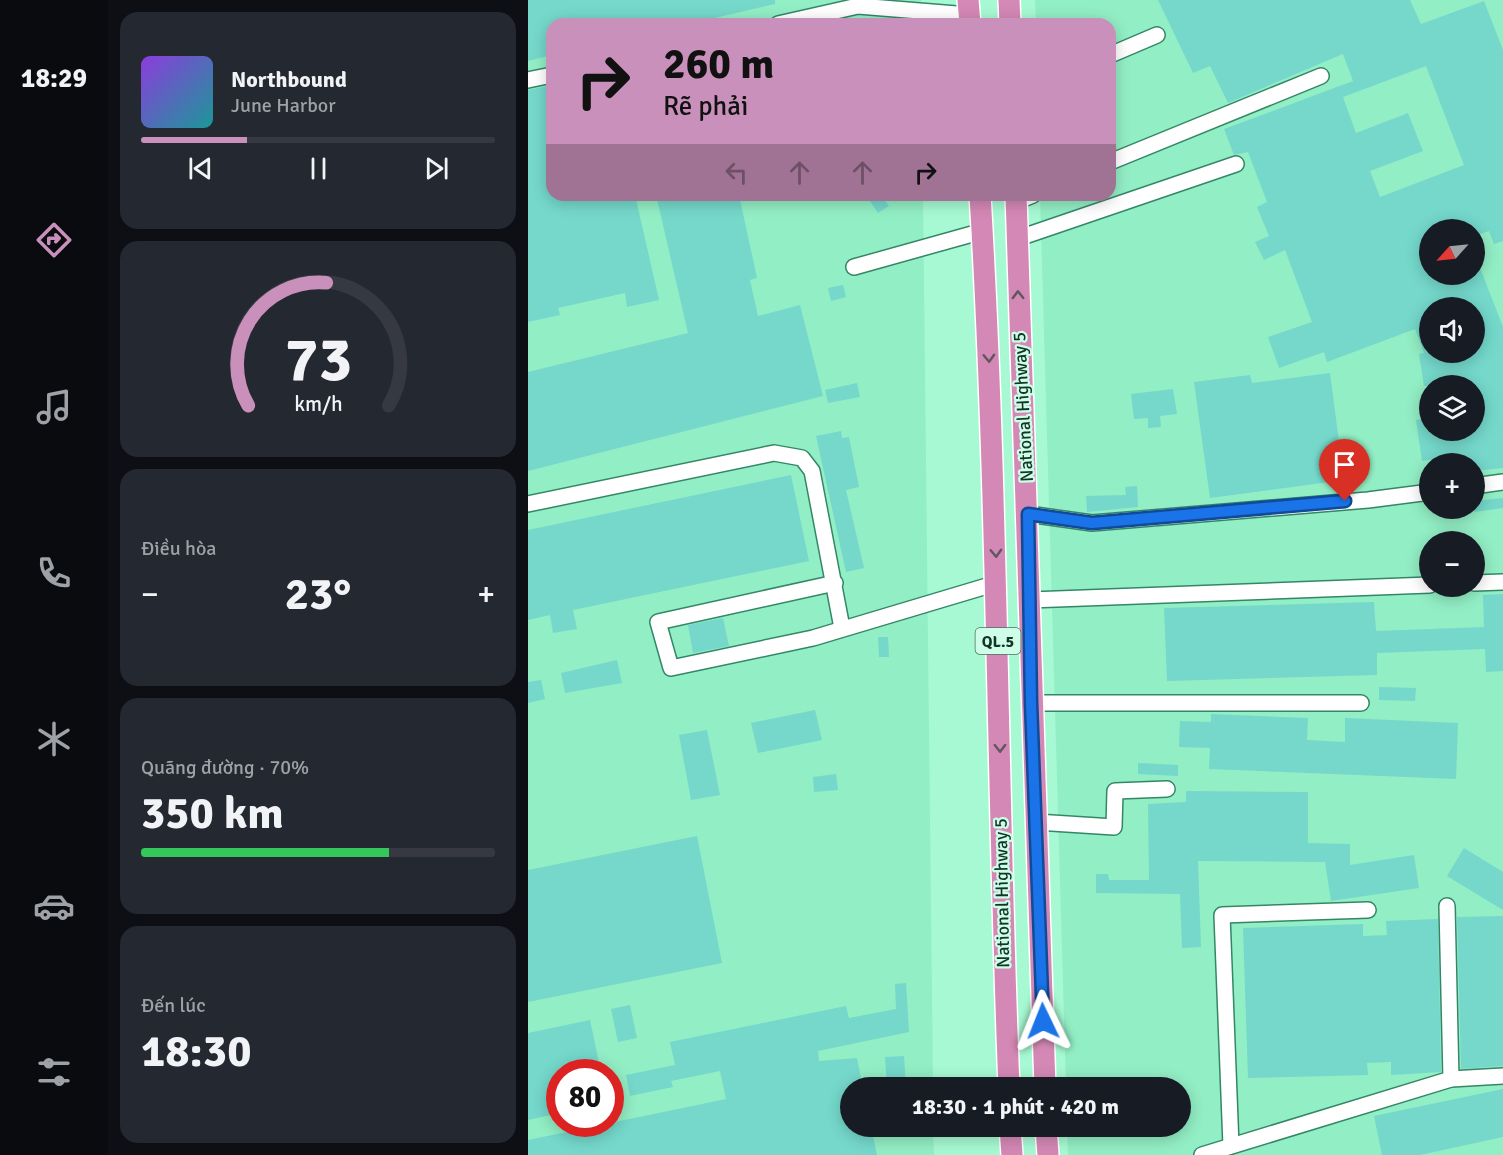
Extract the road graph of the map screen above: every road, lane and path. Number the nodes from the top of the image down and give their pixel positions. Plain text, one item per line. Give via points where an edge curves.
1 (1009, 0) edge
2 (969, 13) edge
3 (805, 18) edge
4 (1010, 18) edge
5 (1157, 35) dead end
6 (1116, 52) edge
7 (546, 76) edge
8 (1321, 76) dead end
9 (528, 80) edge
10 (1116, 160) edge
11 (1236, 165) dead end
12 (980, 201) edge
13 (1022, 201) edge
14 (982, 231) junction
15 (1019, 238) junction
16 (854, 267) dead end
17 (1503, 482) edge
18 (1485, 484) edge
19 (1419, 493) edge
20 (528, 504) edge
21 (1028, 514) junction
22 (1503, 582) edge
23 (835, 583) junction
24 (997, 583) junction
25 (1485, 583) edge
26 (1419, 585) edge
27 (1030, 600) junction
28 (842, 628) junction
29 (1031, 703) junction
30 (1361, 703) dead end
31 (1167, 789) dead end
32 (1036, 822) junction
33 (1447, 906) dead end
34 (1368, 910) dead end
35 (1503, 1076) edge
36 (1009, 1077) edge
37 (1045, 1077) edge
38 (1451, 1079) junction
39 (1010, 1137) edge
40 (1047, 1137) edge
41 (1231, 1146) junction
42 (1011, 1155) edge
43 (1048, 1155) edge
44 (1202, 1155) edge

1 - 4 highway
2 - 3 lane via 858,6
5 - 6 lane
7 - 9 lane
8 - 10 lane
11 - 15 lane
12 - 14 highway, National Highway 5 / QL.5
13 - 15 highway, National Highway 5 / QL.5
14 - 16 lane
14 -> 24 highway, National Highway 5 / QL.5
21 -> 15 highway, National Highway 5 / QL.5 via 1017,286
17 - 18 lane
19 - 21 lane via 1092,523
20 - 23 lane via 774,453 802,458 812,471
21 - 27 highway, National Highway 5 / QL.5
22 - 25 lane
23 - 28 lane
23 - 28 lane via 658,622 671,668 813,638
24 - 28 lane
24 -> 36 highway, National Highway 5 / QL.5
26 - 27 lane
27 - 29 highway, National Highway 5 / QL.5
29 - 30 lane
29 - 32 highway, National Highway 5 / QL.5
31 - 32 lane via 1115,791 1114,827
32 - 37 highway, National Highway 5 / QL.5
33 - 38 lane
34 - 41 lane via 1222,915
35 - 38 lane
38 - 41 lane
39 - 42 highway
40 - 43 highway
41 - 44 lane

